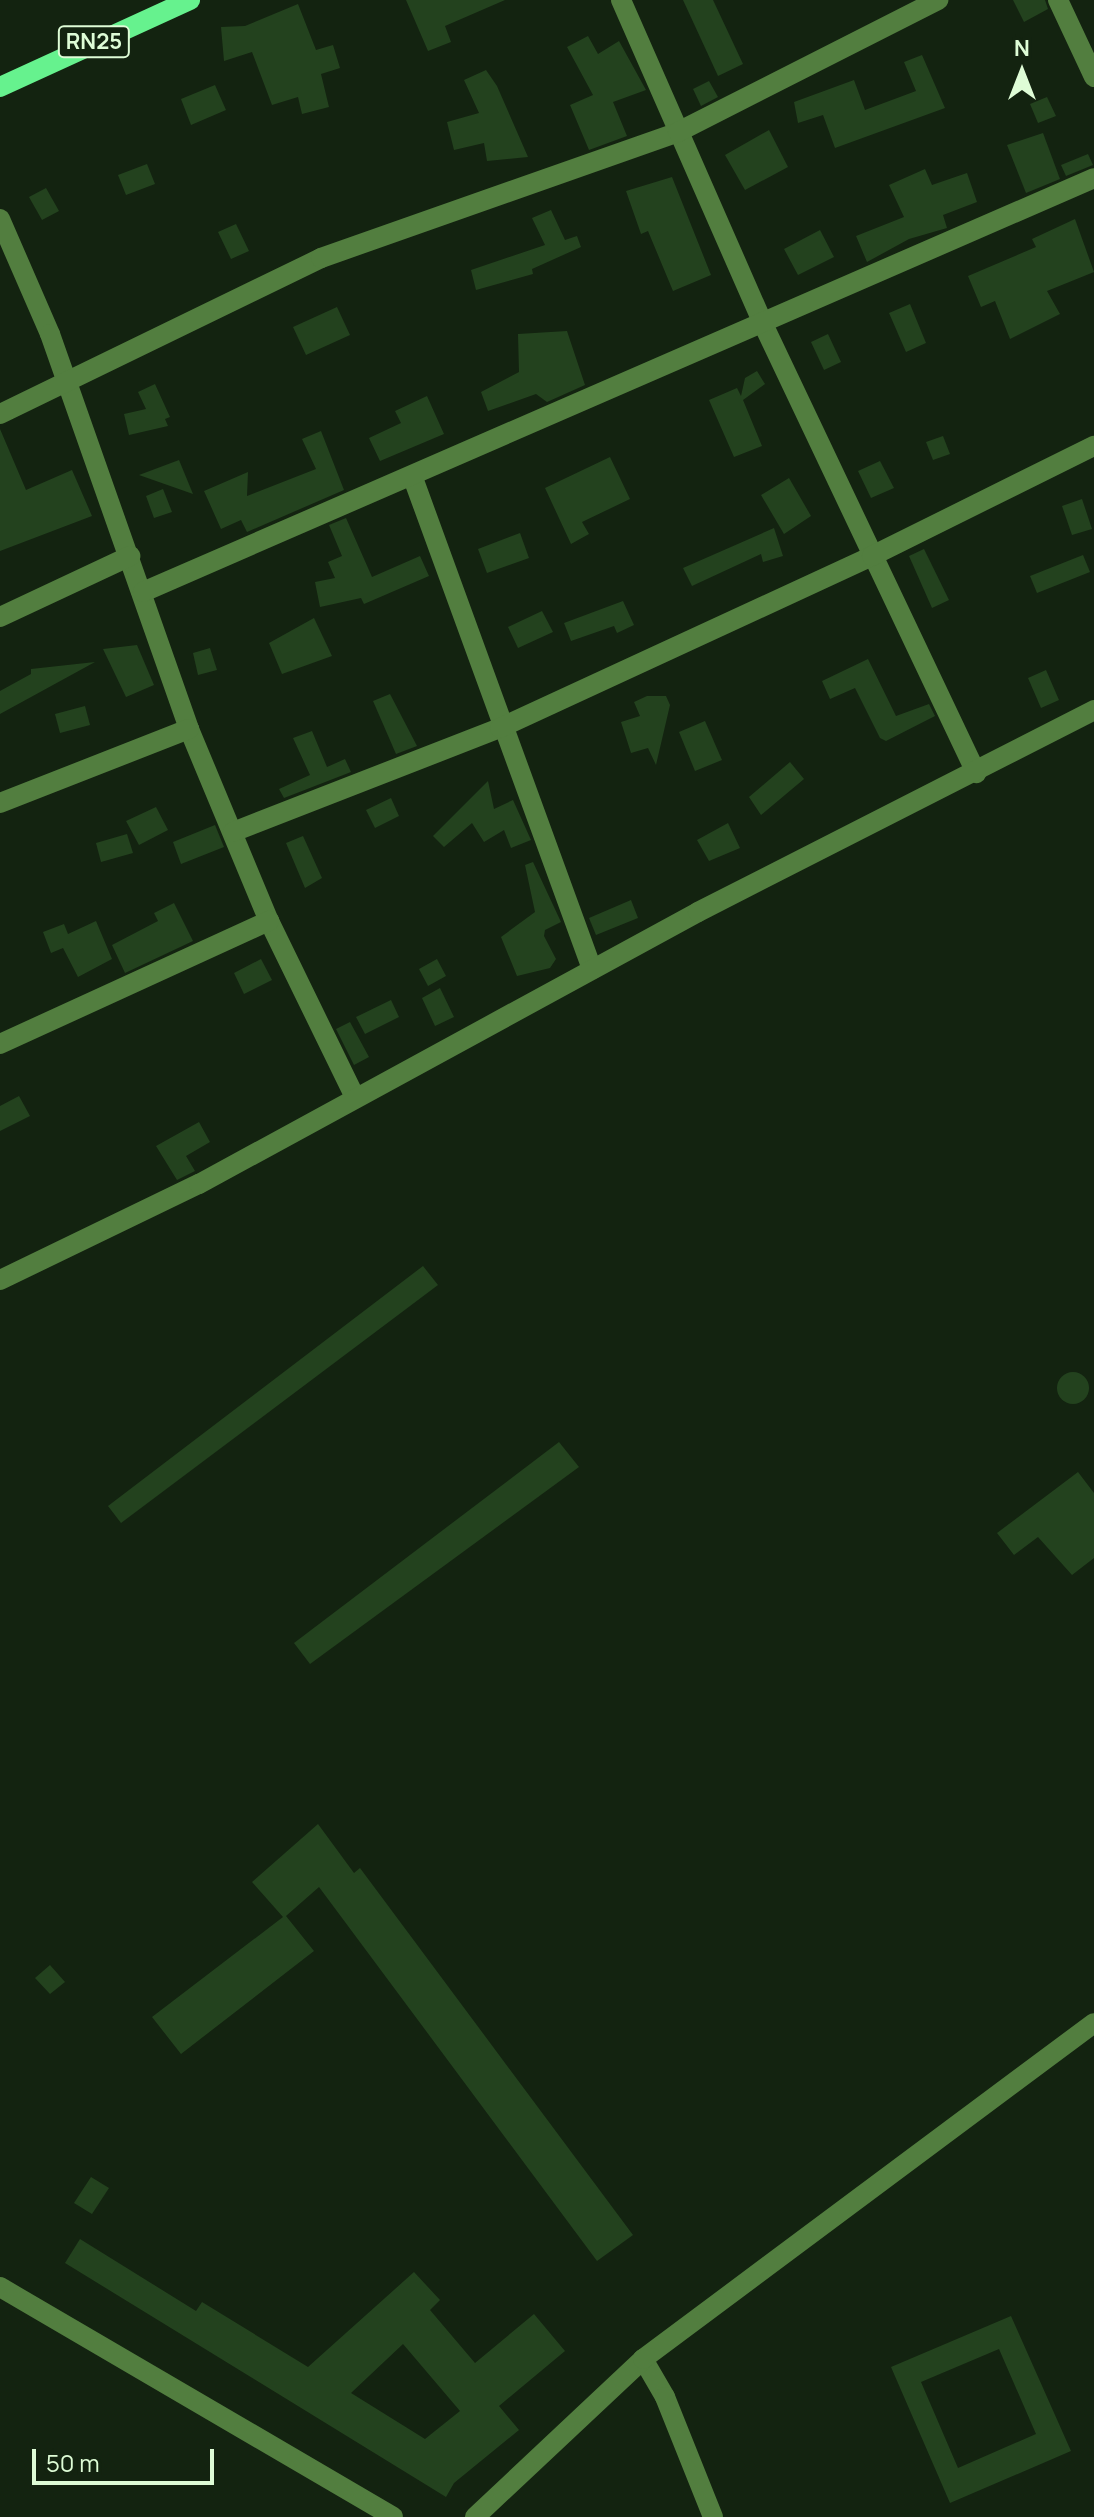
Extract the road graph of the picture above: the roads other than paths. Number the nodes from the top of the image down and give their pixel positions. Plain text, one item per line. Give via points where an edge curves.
1 (190, 0) edge
2 (621, 0) edge
3 (938, 0) edge
4 (1058, 0) edge
5 (1094, 77) edge
6 (0, 87) edge
7 (678, 132) junction
8 (1094, 178) edge
9 (0, 219) edge
10 (764, 326) junction
11 (66, 385) junction
12 (0, 414) edge
13 (1094, 446) edge
14 (413, 478) junction
15 (130, 556) junction
16 (872, 556) junction
17 (143, 592) junction
18 (0, 617) edge
19 (1094, 710) edge
20 (500, 728) junction
21 (189, 729) junction
22 (976, 773) junction
23 (0, 803) edge
24 (233, 832) junction
25 (269, 921) junction
26 (592, 969) junction
27 (0, 1044) edge
28 (355, 1097) junction
29 (0, 1280) edge
30 (1094, 2023) edge
31 (0, 2287) edge
32 (643, 2359) junction
33 (393, 2517) edge
34 (475, 2517) edge
35 (713, 2517) edge

1 - 6 main road, RN25
2 - 7 street
3 - 7 street
4 - 5 street
7 - 10 street
7 - 11 street via 321,258
8 - 10 street
9 - 11 street
10 - 14 street
10 - 16 street
11 - 12 street
11 - 15 street
13 - 16 street
14 - 17 street
14 - 20 street
15 - 17 street
15 - 18 street
16 - 20 street
16 - 22 street
17 - 21 street
19 - 22 street
20 - 24 street
20 - 26 street
21 - 23 street
21 - 24 street
22 - 26 street
24 - 25 street
25 - 27 street
25 - 28 street
26 - 28 street
28 - 29 street via 199,1184
30 - 32 street
31 - 33 street
32 - 34 street
32 - 35 street via 665,2397

